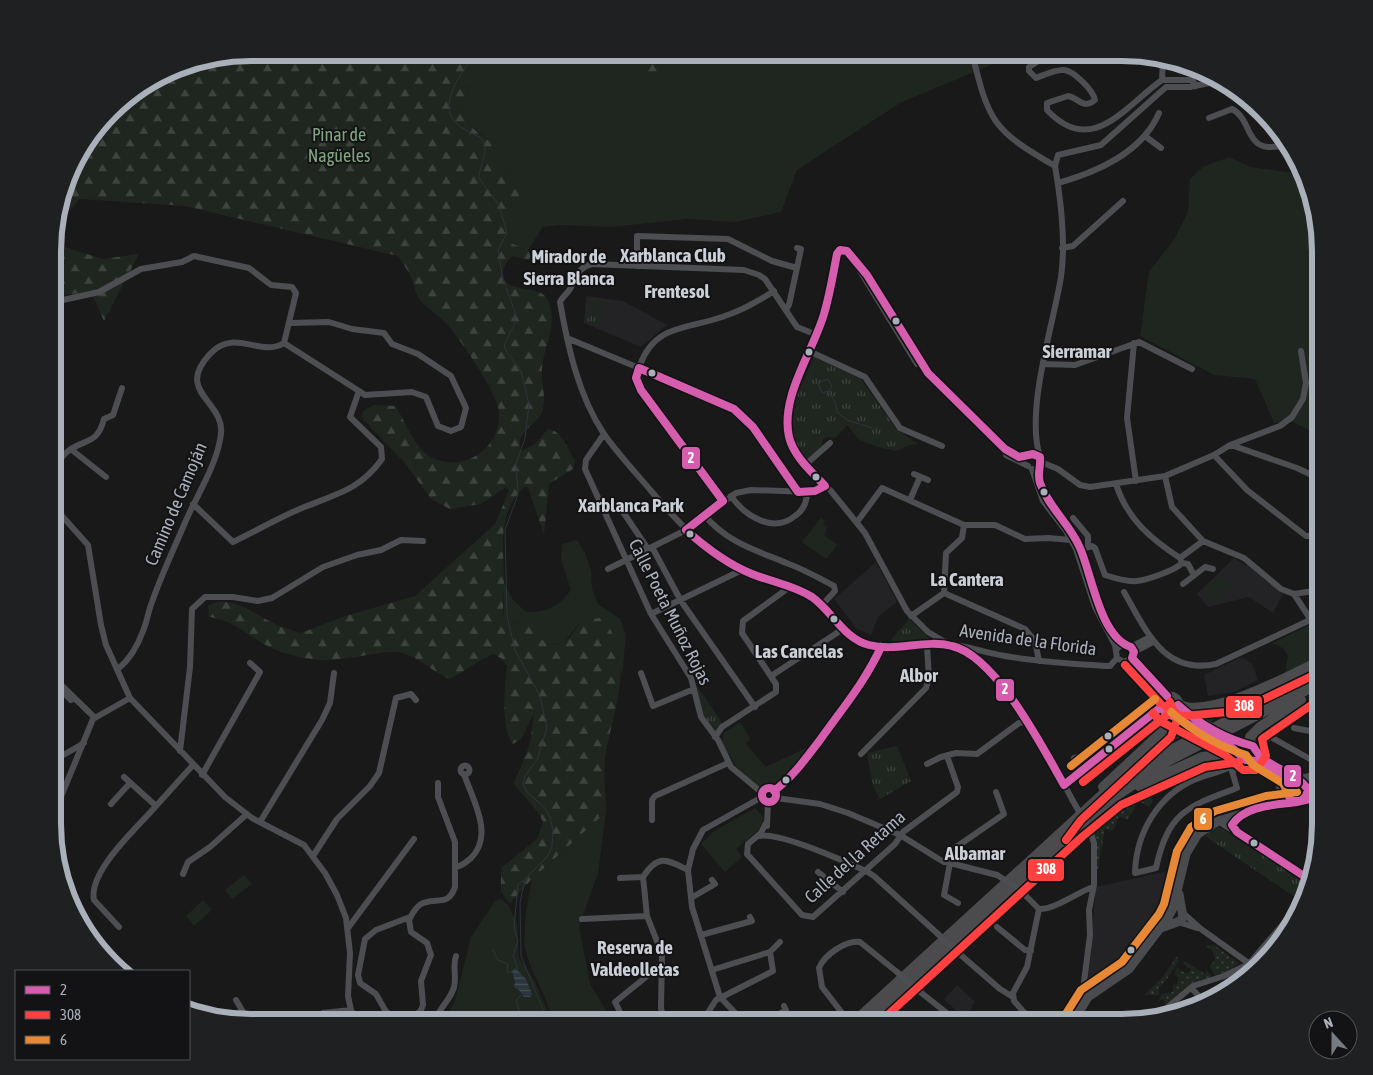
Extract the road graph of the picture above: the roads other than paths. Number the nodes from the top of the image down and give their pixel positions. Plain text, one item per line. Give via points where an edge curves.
1 (974, 61) edge
2 (1038, 61) edge
3 (1163, 66) edge
4 (1162, 80) junction
5 (1210, 83) edge
6 (1196, 86) junction
7 (1159, 113) dead end
8 (1209, 118) dead end
9 (1145, 136) junction
10 (1279, 145) edge
11 (1162, 148) dead end
12 (1055, 166) junction
13 (1058, 183) junction
14 (1123, 201) dead end
15 (797, 248) dead end
16 (1062, 248) junction
17 (637, 266) junction
18 (797, 268) junction
19 (774, 291) junction
20 (61, 300) edge
21 (786, 310) junction
22 (291, 323) junction
23 (817, 335) junction
24 (568, 338) junction
25 (284, 343) junction
26 (574, 343) junction
27 (1134, 343) junction
28 (570, 350) junction
29 (1301, 351) dead end
30 (811, 352) junction
31 (1044, 364) junction
32 (921, 366) junction
33 (639, 368) junction
34 (1192, 370) dead end
35 (122, 388) dead end
36 (359, 391) junction
37 (604, 434) junction
38 (830, 443) dead end
39 (1036, 445) junction
40 (1230, 445) junction
41 (942, 446) dead end
42 (72, 450) junction
43 (1214, 455) junction
44 (1029, 456) junction
45 (61, 459) edge
46 (1036, 464) junction
47 (805, 465) junction
48 (1312, 475) edge
49 (1165, 476) junction
50 (106, 477) dead end
51 (928, 480) dead end
52 (1136, 481) junction
53 (1116, 484) junction
54 (825, 486) junction
55 (798, 492) junction
56 (806, 492) junction
57 (731, 496) junction
58 (910, 500) junction
59 (724, 501) junction
60 (193, 504) junction
61 (604, 509) junction
62 (61, 515) edge
63 (704, 515) junction
64 (1073, 518) dead end
65 (857, 522) junction
66 (964, 525) junction
67 (686, 530) junction
68 (1312, 536) edge
69 (1071, 540) junction
70 (423, 541) dead end
71 (1203, 541) junction
72 (650, 548) junction
73 (1085, 548) junction
74 (626, 559) junction
75 (1181, 561) junction
76 (608, 569) dead end
77 (1213, 569) dead end
78 (742, 570) junction
79 (1194, 576) junction
80 (1183, 584) dead end
81 (791, 586) junction
82 (1124, 592) dead end
83 (1312, 592) edge
84 (944, 593) junction
85 (1294, 594) junction
86 (681, 602) junction
87 (822, 605) junction
88 (651, 614) junction
89 (911, 616) junction
90 (843, 629) junction
91 (1151, 640) junction
92 (950, 644) junction
93 (927, 646) junction
94 (1120, 646) junction
95 (881, 647) junction
96 (1131, 654) junction
97 (1117, 658) junction
98 (1039, 661) junction
99 (250, 663) dead end
100 (1312, 665) edge
101 (118, 669) junction
102 (334, 673) dead end
103 (641, 673) dead end
104 (771, 676) junction
105 (1312, 677) edge
106 (61, 685) edge
107 (1312, 687) edge
108 (694, 689) junction
109 (61, 691) edge
110 (1312, 692) edge
111 (130, 698) junction
112 (416, 700) dead end
113 (1178, 704) junction
114 (755, 707) junction
115 (1166, 707) junction
116 (1186, 717) junction
117 (93, 719) junction
118 (1026, 722) junction
119 (1294, 728) dead end
120 (1312, 731) edge
121 (715, 737) junction
122 (84, 743) junction
123 (180, 751) junction
124 (1246, 751) junction
125 (860, 754) dead end
126 (61, 756) edge
127 (947, 756) junction
128 (1312, 758) edge
129 (728, 763) junction
130 (927, 764) dead end
131 (1089, 764) junction
132 (193, 765) junction
133 (1232, 770) junction
134 (1274, 771) junction
135 (464, 774) dead end
136 (1077, 774) junction
137 (202, 775) junction
138 (124, 777) dead end
139 (1312, 777) edge
140 (1298, 780) junction
141 (130, 783) junction
142 (438, 783) dead end
143 (1064, 785) junction
144 (1312, 787) edge
145 (1285, 789) junction
146 (996, 792) dead end
147 (761, 795) junction
148 (775, 795) junction
149 (1116, 796) junction
150 (1306, 796) junction
151 (61, 797) edge
152 (1312, 798) edge
153 (768, 801) junction
154 (1291, 801) junction
155 (110, 804) dead end
156 (156, 806) junction
157 (1268, 806) junction
158 (1247, 812) junction
159 (247, 814) junction
160 (652, 820) dead end
161 (1218, 821) junction
162 (260, 822) junction
163 (766, 823) junction
164 (1067, 825) junction
165 (1237, 832) junction
166 (768, 835) junction
167 (758, 836) junction
168 (900, 836) junction
169 (414, 840) dead end
170 (314, 856) junction
171 (947, 863) junction
172 (456, 867) junction
173 (688, 870) junction
174 (866, 871) junction
175 (818, 872) dead end
176 (183, 874) dead end
177 (1304, 876) edge
178 (643, 877) junction
179 (620, 878) dead end
180 (712, 880) dead end
181 (1093, 887) junction
182 (843, 892) junction
183 (692, 898) junction
184 (958, 903) dead end
185 (1039, 909) junction
186 (1177, 911) junction
187 (648, 916) junction
188 (410, 917) junction
189 (750, 917) dead end
190 (582, 919) dead end
191 (1177, 922) junction
192 (119, 927) dead end
193 (997, 927) dead end
194 (348, 928) junction
195 (1201, 929) junction
196 (1159, 930) junction
197 (701, 935) junction
198 (780, 942) dead end
199 (1031, 951) junction
200 (770, 952) junction
201 (456, 956) dead end
202 (1250, 963) edge
203 (662, 964) junction
204 (1245, 968) edge
205 (712, 970) junction
206 (1190, 988) junction
207 (1092, 993) junction
208 (720, 997) junction
209 (1013, 997) junction
210 (1199, 997) edge
211 (236, 1000) dead end
212 (784, 1006) dead end
213 (1166, 1008) edge
214 (351, 1010) junction
215 (244, 1013) edge
216 (323, 1014) edge
217 (353, 1014) edge
218 (389, 1014) edge
219 (417, 1014) edge
220 (438, 1014) edge
221 (621, 1014) edge
222 (662, 1014) edge
223 (707, 1014) edge
224 (736, 1014) edge
225 (779, 1014) edge
226 (842, 1014) edge
227 (863, 1014) edge
228 (875, 1014) edge
229 (948, 1014) edge
230 (1025, 1014) edge
231 (1077, 1014) edge

1 - 12 street via 991,117 1003,132
2 - 4 street via 1029,67 1029,72 1036,78 1067,71 1093,94 1095,100 1087,105 1068,96 1047,103 1051,114 1067,127 1080,131 1105,124 1129,109
3 - 4 street
4 - 6 street via 1192,80
5 - 6 street
6 - 12 street via 1166,87 1101,145 1058,155
7 - 9 street
8 - 10 street via 1232,109 1239,114 1254,141 1261,145
9 - 11 street
9 - 13 street via 1111,163
12 - 13 street
13 - 16 street
14 - 16 street via 1073,246
15 - 18 street via 801,249
16 - 31 street via 1061,275
17 - 18 street via 638,236 728,239
17 - 19 street, Avenida de la Florida via 744,270 758,274
17 - 24 street, Avenida de la Florida via 592,264 581,268 560,302
18 - 21 street
19 - 21 street, Avenida de la Florida
19 - 33 street via 749,307 721,318 666,333 642,358
20 - 22 street via 99,292 141,268 182,262 194,256 249,268 271,285 292,286 296,293
21 - 23 street, Avenida de la Florida via 800,330
22 - 25 street
22 - 36 street via 330,322 352,329 384,332 392,344 418,354 451,376 466,408 465,418 462,427 450,431 438,426 426,397 412,392 365,395
23 - 30 street
23 - 32 street via 837,254 842,250 849,253 860,269
24 - 26 street
24 - 28 street, Avenida de la Florida
25 - 36 street
25 - 60 street, Camino de Camoján via 271,348 234,342 216,348 202,363 197,372 198,389 218,418 221,432 211,466
26 - 28 street
26 - 33 street
27 - 31 street via 1075,365
27 - 34 street via 1139,342
27 - 52 street via 1127,418
28 - 37 street, Avenida de la Florida via 586,399
29 - 40 street via 1306,383 1298,410 1280,426
30 - 41 street via 865,377 900,428
30 - 47 street via 789,405 787,421 793,448
31 - 39 street
32 - 44 street via 1000,445 1016,456
32 - 46 street via 1001,451
33 - 55 street via 734,409 753,427
33 - 59 street via 636,378 641,390
35 - 42 street via 113,415 104,419 101,433
36 - 60 street via 350,416 381,447 382,459 370,476 334,497 302,508 233,542
37 - 61 street, Calle Poeta Muñoz Rojas via 585,465
37 - 67 street, Avenida de la Florida
38 - 47 street
39 - 44 street
39 - 46 street
40 - 43 street
40 - 48 street
42 - 45 street
42 - 50 street
43 - 49 street
43 - 68 street via 1247,490 1306,536
44 - 46 street
44 - 46 street
46 - 53 street via 1058,469 1080,485
46 - 69 street via 1042,501
46 - 73 street via 1046,496
47 - 54 street
49 - 52 street
49 - 71 street via 1172,507
51 - 58 street via 917,476
52 - 53 street
53 - 75 street via 1128,510 1144,532
54 - 56 street via 818,491
54 - 65 street
55 - 56 street
55 - 57 street via 751,490
56 - 57 street via 806,502 798,514 777,524 757,519
57 - 59 street
58 - 65 street via 880,488
58 - 66 street
59 - 63 street
60 - 101 street, Camino de Camoján via 159,584 143,632 126,663
61 - 72 street via 619,506
61 - 74 street, Calle Poeta Muñoz Rojas
62 - 101 street via 88,545 100,625
63 - 67 street
63 - 87 street via 741,546 834,586 835,591
64 - 73 street via 1088,536
65 - 89 street
66 - 69 street via 995,525 1025,539
66 - 84 street via 962,538 946,553
67 - 72 street
67 - 78 street, Avenida de la Florida
69 - 94 street via 1095,607
70 - 123 street via 401,540 381,550 323,567 272,598 258,601 205,597 192,608 190,667
71 - 75 street
71 - 85 street via 1244,558 1282,589
72 - 74 street
72 - 86 street
73 - 75 street via 1095,548 1105,575 1118,579 1137,581 1175,569
73 - 94 street via 1103,612
74 - 76 street
74 - 88 street, Calle Poeta Muñoz Rojas
75 - 79 street via 1188,564
77 - 79 street via 1205,567
78 - 81 street, Avenida de la Florida
78 - 86 street
79 - 80 street
81 - 87 street, Avenida de la Florida
81 - 104 street via 744,621 742,627 742,634
82 - 91 street
83 - 85 street
84 - 89 street
84 - 98 street via 1025,628 1035,641
85 - 91 street via 1309,617 1308,621 1216,664 1189,666 1175,660
86 - 88 street
86 - 114 street
87 - 90 street, Avenida de la Florida
88 - 108 street, Calle Poeta Muñoz Rojas via 691,678
89 - 92 street via 937,639
90 - 95 street, Avenida de la Florida via 854,639
90 - 104 street
91 - 96 street
92 - 93 street, Avenida de la Florida
92 - 98 street, Avenida de la Florida
92 - 118 street via 992,675
93 - 95 street, Avenida de la Florida
93 - 125 street via 929,678 926,688
94 - 96 street
94 - 97 street
95 - 148 street via 853,699
96 - 97 street via 1121,661
96 - 115 street
97 - 98 street, Avenida de la Florida via 1110,666
99 - 137 street via 260,672
100 - 113 highway via 1240,698 1209,705
101 - 111 street
102 - 162 street via 325,715
103 - 108 street via 653,706
104 - 114 street via 776,692
105 - 164 highway via 1165,753 1120,782
106 - 117 street
107 - 149 highway via 1168,761
108 - 121 street, Calle Poeta Muñoz Rojas via 701,717
109 - 117 street
110 - 124 highway via 1256,730
111 - 117 street
111 - 123 street
112 - 170 street via 411,694 396,698 379,773 337,819
113 - 115 main road via 1176,711
113 - 115 main road via 1176,698
113 - 116 main road
114 - 121 street via 722,727
115 - 116 main road
115 - 131 street
115 - 164 highway via 1168,723 1163,731 1073,814
116 - 124 main road, bridge
117 - 122 street
118 - 127 street via 1019,723 977,754
118 - 143 street
119 - 120 street
121 - 129 street, Calle Poeta Muñoz Rojas
122 - 126 street
122 - 151 street
123 - 132 street
124 - 128 street via 1261,748 1269,736
124 - 133 street
124 - 133 street
124 - 134 main road
124 - 140 main road
124 - 149 highway via 1202,757
127 - 130 street
127 - 168 street, Calle del la Retama via 957,792
129 - 147 street, Calle Poeta Muñoz Rojas
129 - 160 street via 655,796
131 - 136 street
131 - 136 street via 1080,757 1074,758 1072,765
132 - 137 street
132 - 156 street
133 - 133 street via 1190,781 1172,793 1154,813 1140,840 1135,873 1156,868 1165,838 1182,814 1205,798 1237,788
134 - 145 main road via 1280,776
134 - 158 main road via 1280,782 1280,794
135 - 172 street via 477,807 482,840 477,853
136 - 143 street
137 - 159 street
138 - 141 street
139 - 140 main road
140 - 145 main road via 1290,782
140 - 150 main road via 1305,783
141 - 155 street
141 - 156 street
142 - 172 street via 438,797 455,842
143 - 181 street, bridge via 1094,842
144 - 150 main road
145 - 154 main road
145 - 157 main road via 1280,798
146 - 171 street via 1004,814 949,852
147 - 148 street via 768,788
147 - 153 street, Calle Poeta Muñoz Rojas
147 - 173 street via 703,830
148 - 153 street
148 - 168 street via 784,801 820,804
149 - 228 highway via 1076,828
150 - 152 street
150 - 154 main road via 1298,802
153 - 163 street
154 - 157 main road
156 - 192 street via 104,866 94,884 94,900
157 - 158 main road
158 - 161 main road
158 - 165 street via 1232,823
159 - 162 street
159 - 176 street via 210,848 188,862
161 - 165 street
161 - 186 main road via 1205,828 1189,846 1178,886
162 - 170 street via 304,844
163 - 166 street
163 - 167 street
164 - 227 highway
165 - 177 street
166 - 167 street
166 - 174 street via 812,848
167 - 182 street, Calle del la Retama via 748,844 748,854 802,915 816,916
168 - 171 street
168 - 174 street, Calle del la Retama
169 - 194 street
170 - 194 street via 337,895
171 - 184 street via 944,894
171 - 185 street, bridge via 997,875 1019,889
172 - 188 street via 452,894 445,900 424,902
173 - 178 street via 673,862 657,861
173 - 183 street
174 - 182 street, Calle del la Retama
174 - 209 street, bridge
175 - 182 street
178 - 179 street
178 - 187 street
180 - 183 street via 715,884
181 - 185 street via 1081,890 1050,908
181 - 207 street via 1084,984
183 - 197 street
185 - 199 street
186 - 191 main road via 1183,917
186 - 195 street
186 - 196 main road
187 - 190 street
187 - 203 street via 662,954
188 - 218 street via 376,930 365,939 358,976 360,983 376,994
188 - 219 street via 411,932 427,944 431,955 421,981 423,1005
189 - 197 street via 752,921
191 - 195 street
191 - 196 main road
193 - 199 street via 1025,950
194 - 214 street
195 - 202 street
196 - 207 main road via 1129,969
197 - 205 street
198 - 200 street
199 - 209 street
200 - 205 street
200 - 208 street via 773,971
201 - 220 street via 452,964 454,988
203 - 221 street via 615,1002
203 - 222 street
204 - 206 street
205 - 208 street
206 - 210 street
206 - 213 street
207 - 231 main road
208 - 223 street
208 - 224 street
209 - 230 street
211 - 215 street
212 - 225 street via 786,1010
214 - 216 street
214 - 217 street
226 - 229 street, bridge via 818,976 820,964 834,952 860,942

